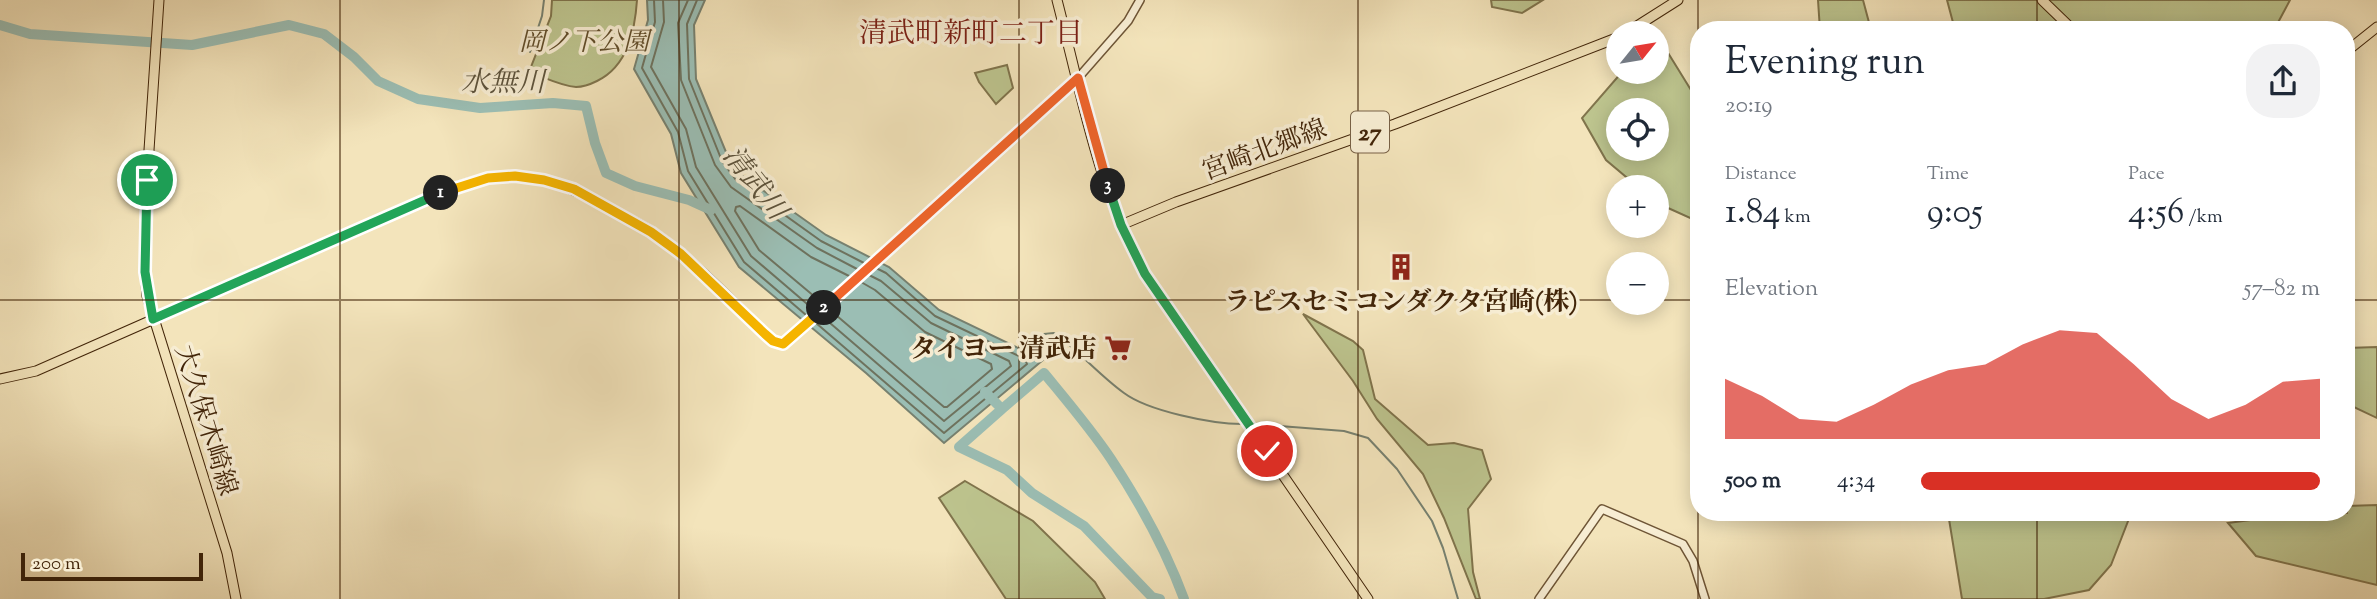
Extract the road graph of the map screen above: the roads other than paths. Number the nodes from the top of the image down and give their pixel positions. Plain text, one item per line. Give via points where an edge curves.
1 (159, 0) edge
2 (1057, 0) edge
3 (1140, 0) edge
4 (2042, 0) edge
5 (1675, 1) edge
6 (1644, 21) edge
7 (2064, 21) edge
8 (2377, 27) edge
9 (1606, 42) edge
10 (2355, 45) edge
11 (1078, 78) junction
12 (1121, 225) junction
13 (153, 319) junction
14 (0, 379) edge
15 (236, 599) edge
16 (1368, 599) edge
17 (1539, 599) edge
18 (1705, 599) edge

1 - 13 main road, 大久保木崎線 via 145,272
2 - 11 main road
3 - 11 street via 1128,21
4 - 7 main road
5 - 6 main road
8 - 10 main road
9 - 12 main road, 宮崎北郷線 / 27
11 - 12 main road
11 - 13 main road via 785,342 765,334 712,281 651,232 574,189 515,176 488,178 438,194
12 - 16 main road via 1145,274
13 - 14 main road via 36,371
13 - 15 main road, 大久保木崎線
17 - 18 street via 1602,509 1682,544 1693,561

